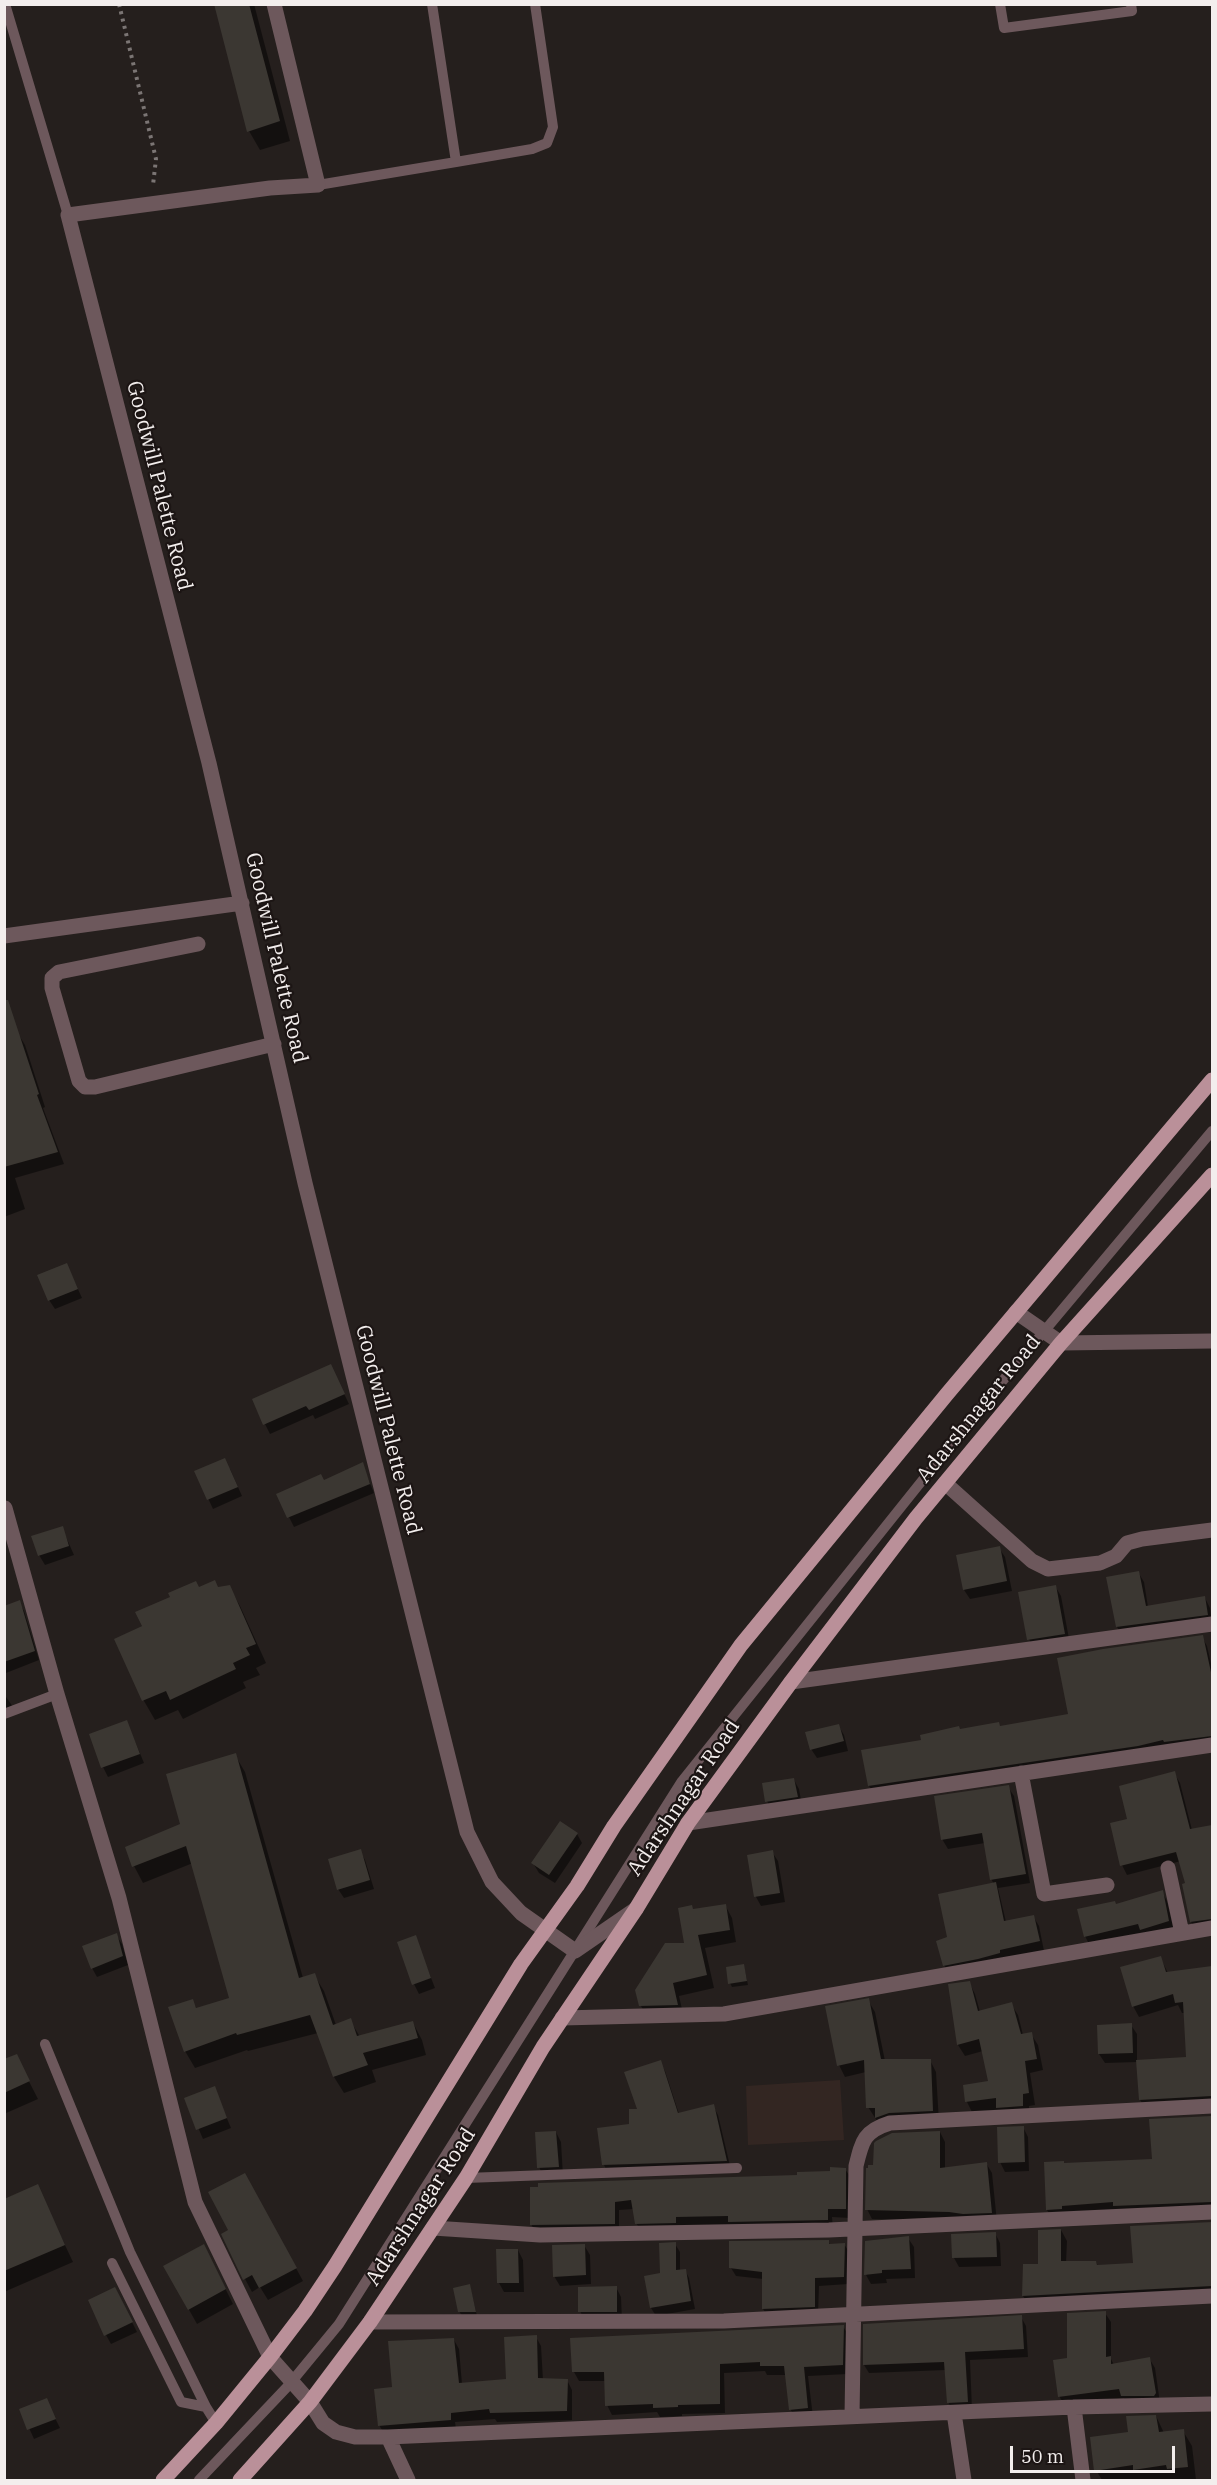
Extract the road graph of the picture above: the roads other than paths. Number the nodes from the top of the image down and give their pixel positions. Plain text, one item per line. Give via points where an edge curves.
1 (5, 4) edge
2 (274, 4) edge
3 (432, 4) edge
4 (535, 4) edge
5 (1000, 4) edge
6 (1131, 4) edge
7 (456, 162) junction
8 (318, 185) junction
9 (68, 214) junction
10 (242, 903) junction
11 (4, 936) edge
12 (198, 944) dead end
13 (274, 1044) junction
14 (1212, 1080) edge
15 (1212, 1131) edge
16 (1212, 1175) edge
17 (1016, 1312) junction
18 (1045, 1332) junction
19 (1212, 1341) edge
20 (1061, 1343) junction
21 (945, 1483) junction
22 (5, 1508) edge
23 (1212, 1530) edge
24 (1212, 1624) edge
25 (790, 1682) junction
26 (57, 1695) junction
27 (4, 1714) edge
28 (1212, 1745) edge
29 (1021, 1773) junction
30 (688, 1823) junction
31 (1168, 1868) dead end
32 (1107, 1885) dead end
33 (636, 1909) junction
34 (1212, 1928) edge
35 (546, 1930) junction
36 (1182, 1933) junction
37 (575, 1952) junction
38 (562, 2018) junction
39 (45, 2044) dead end
40 (1212, 2106) edge
41 (737, 2168) dead end
42 (466, 2178) junction
43 (1212, 2212) edge
44 (433, 2228) junction
45 (856, 2229) junction
46 (112, 2263) dead end
47 (1212, 2296) edge
48 (855, 2314) junction
49 (370, 2322) junction
50 (270, 2357) junction
51 (292, 2381) junction
52 (310, 2402) junction
53 (1212, 2404) edge
54 (206, 2407) junction
55 (1074, 2407) junction
56 (954, 2414) junction
57 (852, 2416) junction
58 (216, 2424) junction
59 (388, 2437) junction
60 (164, 2481) edge
61 (199, 2481) edge
62 (240, 2481) edge
63 (408, 2481) edge
64 (964, 2481) edge
65 (1083, 2481) edge

1 - 9 lane
2 - 8 street
3 - 7 lane
4 - 7 lane via 554,127 547,143
5 - 6 lane via 1004,28 1131,11
7 - 8 lane
8 - 9 street
9 - 10 street, Goodwill Palette Road
10 - 11 street
10 - 13 street, Goodwill Palette Road
12 - 13 street via 59,972 52,978 79,1081 85,1087 95,1087
13 - 35 street, Goodwill Palette Road via 467,1832 492,1882 521,1912
14 - 17 main road, Adarshnagar Road
15 - 18 lane
16 - 20 main road, Adarshnagar Road
17 - 18 street
17 - 35 main road, Adarshnagar Road via 741,1646
18 - 20 street
18 - 37 lane via 682,1781
19 - 20 street
20 - 21 main road, Adarshnagar Road
21 - 23 street via 1032,1560 1048,1569 1100,1563 1116,1556 1127,1543 1142,1539
21 - 25 main road, Adarshnagar Road
22 - 26 street
24 - 25 street
25 - 30 main road, Adarshnagar Road
26 - 27 lane
26 - 50 street via 119,1898 195,2202
28 - 29 street
29 - 30 street
29 - 32 street via 1044,1894
30 - 33 main road, Adarshnagar Road
31 - 36 street
33 - 37 street
33 - 38 main road, Adarshnagar Road
34 - 36 street
35 - 37 street, Goodwill Palette Road
35 - 50 main road, Adarshnagar Road via 521,1964 335,2266
36 - 38 street via 724,2014
37 - 51 lane via 339,2324
38 - 42 main road, Adarshnagar Road
39 - 54 lane via 130,2252
40 - 45 street via 890,2123 875,2128 866,2136 856,2166
41 - 42 lane
42 - 44 main road, Adarshnagar Road
43 - 45 street
44 - 45 street via 540,2235
44 - 49 main road, Adarshnagar Road
45 - 48 street
46 - 54 lane via 181,2402
47 - 48 street
48 - 49 street via 724,2321
48 - 57 street
49 - 52 main road, Adarshnagar Road
50 - 51 street
50 - 58 main road, Adarshnagar Road
51 - 52 street
51 - 61 lane
52 - 59 street via 323,2423 336,2432 356,2437
52 - 62 main road, Adarshnagar Road
53 - 55 street
54 - 58 lane
55 - 56 street
55 - 65 street
56 - 57 street
56 - 64 street
57 - 59 street
58 - 60 main road, Adarshnagar Road
59 - 63 street

